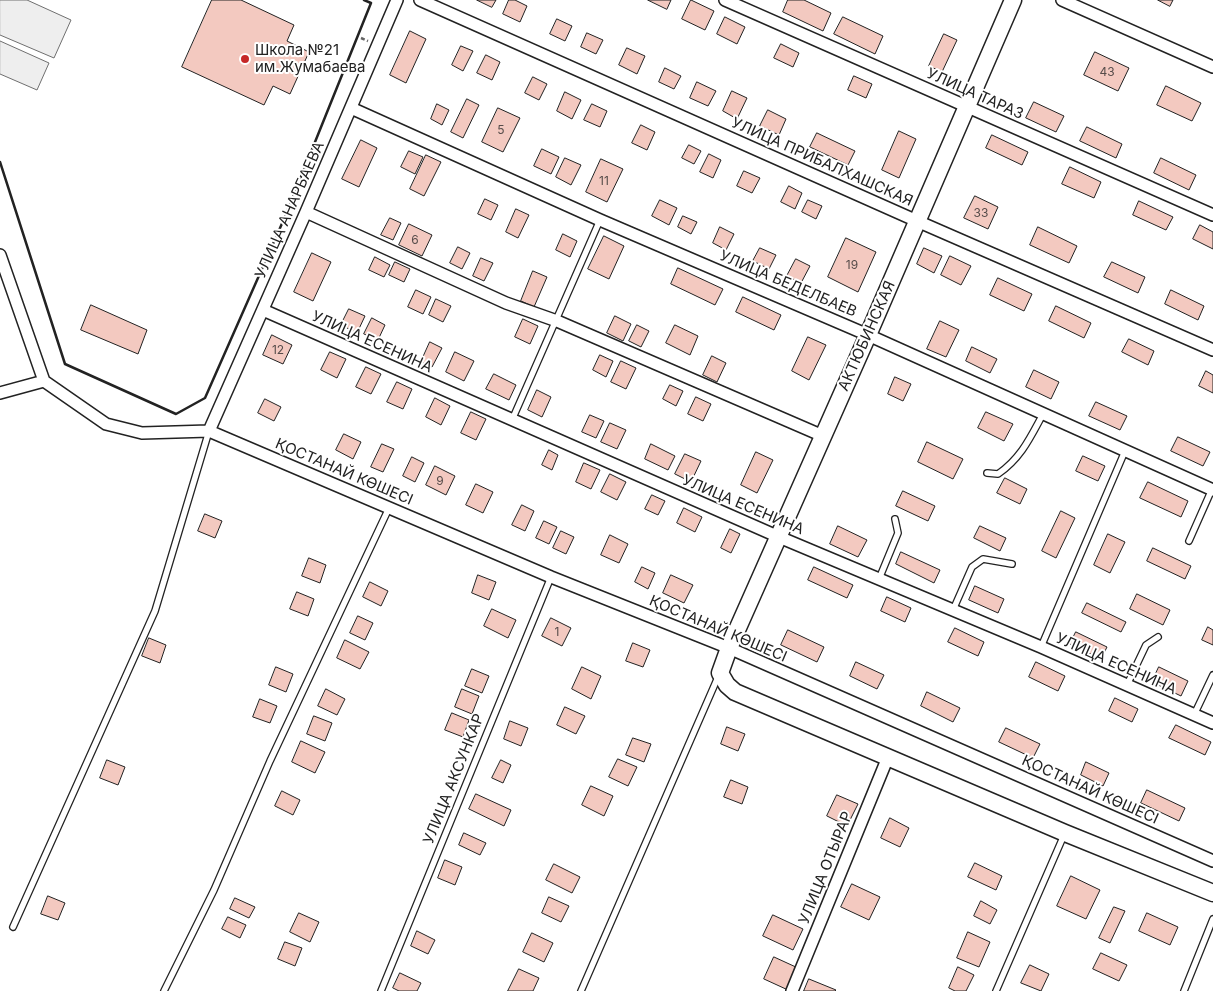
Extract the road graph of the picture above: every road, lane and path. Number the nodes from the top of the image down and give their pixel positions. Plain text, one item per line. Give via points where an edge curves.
1 (397, 0) edge
2 (420, 0) edge
3 (725, 0) edge
4 (1013, 0) edge
5 (1062, 0) edge
6 (1213, 67) edge
7 (967, 107) junction
8 (350, 108) junction
9 (306, 212) junction
10 (1213, 215) edge
11 (600, 220) junction
12 (917, 221) junction
13 (0, 255) edge
14 (263, 310) junction
15 (556, 321) junction
16 (868, 335) junction
17 (1213, 350) edge
18 (44, 382) junction
19 (0, 393) edge
20 (1043, 414) junction
21 (512, 420) junction
22 (209, 431) junction
23 (822, 436) junction
24 (1125, 451) junction
25 (987, 474) dead end
26 (1212, 489) edge
27 (389, 508) junction
28 (895, 519) dead end
29 (779, 537) junction
30 (1189, 541) dead end
31 (1012, 564) dead end
32 (551, 577) junction
33 (879, 579) junction
34 (953, 610) junction
35 (1158, 637) dead end
36 (1041, 647) junction
37 (729, 648) junction
38 (720, 673) junction
39 (1213, 675) edge
40 (1128, 685) junction
41 (1194, 715) junction
42 (1213, 723) edge
43 (888, 757) junction
44 (1065, 833) junction
45 (1213, 861) edge
46 (1213, 893) edge
47 (1213, 919) edge
48 (13, 927) dead end
49 (164, 991) edge
50 (381, 991) edge
51 (581, 991) edge
52 (792, 991) edge
53 (996, 991) edge
54 (1184, 991) edge

1 - 8 street, УЛИЦА АНАРБАЕВА
2 - 12 street, УЛИЦА ПРИБАЛХАШСКАЯ
3 - 7 street, УЛИЦА ТАРАЗ
4 - 7 street, АКТЮБИНСКАЯ
5 - 6 street
7 - 10 street, УЛИЦА ТАРАЗ
7 - 12 street, АКТЮБИНСКАЯ
8 - 9 street, УЛИЦА АНАРБАЕВА
8 - 11 street, УЛИЦА БЕДЕЛБАЕВ
9 - 14 street, УЛИЦА АНАРБАЕВА
9 - 15 street via 506,303
11 - 15 lane
11 - 16 street, УЛИЦА БЕДЕЛБАЕВ
12 - 16 street, АКТЮБИНСКАЯ
12 - 17 street, УЛИЦА ПРИБАЛХАШСКАЯ
13 - 18 street
14 - 21 street, УЛИЦА ЕСЕНИНА
14 - 22 street, УЛИЦА АНАРБАЕВА
15 - 21 lane
15 - 23 street
16 - 20 street, УЛИЦА БЕДЕЛБАЕВ
16 - 23 street, АКТЮБИНСКАЯ
18 - 19 street
18 - 22 street via 106,424 142,433
20 - 24 street, УЛИЦА БЕДЕЛБАЕВ
20 - 25 lane via 1026,447 1014,461 998,474
21 - 29 street, УЛИЦА ЕСЕНИНА
22 - 27 street, ҚОСТАНАЙ КӨШЕСІ
22 - 48 lane via 155,611
23 - 29 street, АКТЮБИНСКАЯ
24 - 26 street, УЛИЦА БЕДЕЛБАЕВ
24 - 36 lane
26 - 30 lane
27 - 32 street, ҚОСТАНАЙ КӨШЕСІ
27 - 49 lane via 214,890
28 - 33 lane via 898,533
29 - 33 street, УЛИЦА ЕСЕНИНА
29 - 37 street, АКТЮБИНСКАЯ
31 - 34 lane via 983,559 972,567
32 - 37 street, ҚОСТАНАЙ КӨШЕСІ
32 - 50 lane, УЛИЦА АКСУНКАР
33 - 34 street, УЛИЦА ЕСЕНИНА
34 - 36 street, УЛИЦА ЕСЕНИНА
35 - 40 lane via 1146,645
36 - 40 street, УЛИЦА ЕСЕНИНА
37 - 38 street, АКТЮБИНСКАЯ
37 - 45 street, ҚОСТАНАЙ КӨШЕСІ
38 - 43 street via 735,692
38 - 51 lane
39 - 41 lane
40 - 41 street, УЛИЦА ЕСЕНИНА
41 - 42 street, УЛИЦА ЕСЕНИНА
43 - 44 street
43 - 52 street, УЛИЦА ОТЫРАР
44 - 46 street
44 - 53 lane
47 - 54 lane

